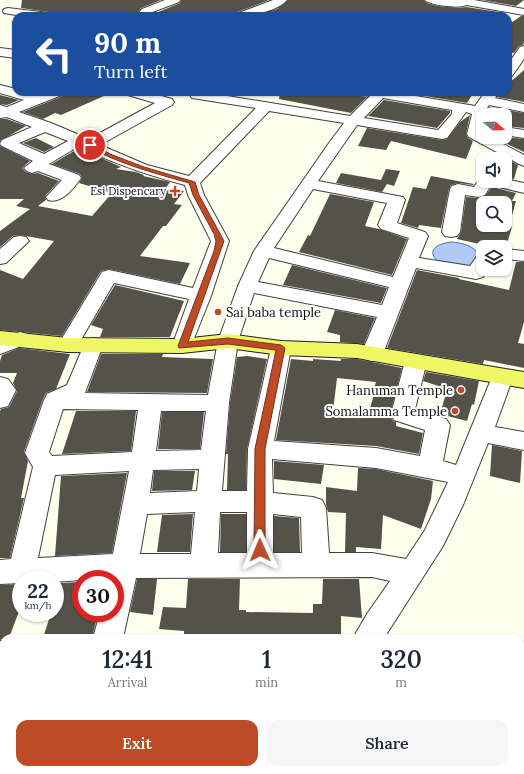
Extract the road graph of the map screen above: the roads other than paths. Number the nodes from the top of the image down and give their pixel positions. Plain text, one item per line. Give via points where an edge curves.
1 (19, 0) edge
2 (175, 0) edge
3 (282, 0) edge
4 (430, 0) edge
5 (462, 2) edge
6 (145, 12) edge
7 (252, 12) edge
8 (456, 12) edge
9 (524, 12) edge
10 (4, 15) edge
11 (521, 49) edge
12 (0, 52) edge
13 (12, 54) edge
14 (512, 66) edge
15 (0, 89) edge
16 (12, 92) edge
17 (512, 93) edge
18 (29, 96) edge
19 (163, 96) edge
20 (374, 96) edge
21 (395, 96) edge
22 (524, 96) edge
23 (186, 99) edge
24 (486, 101) edge
25 (266, 106) junction
26 (459, 107) junction
27 (494, 108) edge
28 (524, 108) edge
29 (3, 111) edge
30 (512, 117) edge
31 (354, 120) junction
32 (524, 120) edge
33 (46, 126) junction
34 (512, 132) edge
35 (524, 134) edge
36 (84, 142) junction
37 (493, 144) edge
38 (524, 161) edge
39 (512, 162) edge
40 (524, 165) edge
41 (35, 166) junction
42 (192, 182) junction
43 (309, 184) junction
44 (512, 185) edge
45 (482, 188) edge
46 (524, 188) edge
47 (54, 197) dead end
48 (450, 232) dead end
49 (20, 241) dead end
50 (264, 251) junction
51 (512, 255) edge
52 (524, 256) edge
53 (1, 257) edge
54 (408, 261) junction
55 (476, 273) edge
56 (399, 284) junction
57 (247, 286) junction
58 (201, 296) junction
59 (388, 313) junction
60 (10, 339) edge
61 (228, 341) junction
62 (68, 345) junction
63 (93, 345) junction
64 (182, 346) junction
65 (0, 347) edge
66 (281, 348) junction
67 (372, 354) junction
68 (416, 361) junction
69 (513, 378) edge
70 (0, 385) edge
71 (0, 400) edge
72 (55, 400) junction
73 (151, 401) junction
74 (218, 403) junction
75 (480, 433) junction
76 (524, 441) edge
77 (260, 449) junction
78 (212, 459) junction
79 (142, 461) junction
80 (44, 466) junction
81 (430, 468) junction
82 (462, 476) junction
83 (209, 501) junction
84 (259, 502) junction
85 (136, 504) junction
86 (125, 566) junction
87 (203, 566) junction
88 (260, 566) junction
89 (316, 566) junction
90 (124, 570) edge
91 (11, 571) edge
92 (412, 572) junction
93 (112, 622) edge
94 (109, 634) edge
95 (371, 634) edge

1 - 10 street
2 - 6 street
3 - 7 street
4 - 5 street
5 - 8 street
5 - 9 street
11 - 14 street
12 - 13 street
15 - 16 street
17 - 22 street
18 - 29 street
19 - 23 street
20 - 31 street
21 - 26 street
23 - 25 street
23 - 36 street
24 - 26 street
24 - 27 street
24 - 28 street
25 - 31 street
25 - 42 street
26 - 31 street via 459,114 442,135
29 - 33 street
30 - 32 street
31 - 43 street
33 - 36 street
33 - 41 street via 7,143
34 - 35 street
36 - 41 street
36 - 42 street via 108,155 142,168
37 - 38 street
39 - 40 street
41 - 47 street via 73,178
42 - 58 street via 220,241
43 - 50 street
43 - 54 street via 397,200 387,225 419,236
44 - 46 street
45 - 48 street via 479,192 458,189
49 - 53 street
50 - 56 street
50 - 57 street
51 - 52 street
54 - 55 street
54 - 56 street
56 - 59 street
57 - 59 street
57 - 61 street
58 - 62 street via 109,276
58 - 64 street
59 - 67 street
60 - 62 main road
60 - 65 street
61 - 64 main road
61 - 66 main road
61 - 74 street
62 - 63 main road
63 - 64 main road
63 - 72 street via 76,390
66 - 67 main road via 357,351
66 - 77 street
67 - 68 main road
68 - 69 main road
68 - 81 street via 402,414 438,425
69 - 75 street
70 - 71 street via 5,390
72 - 73 street
72 - 80 street via 37,453
73 - 74 street
73 - 79 street
74 - 78 street
75 - 76 street
75 - 82 street
77 - 81 street via 376,458
77 - 84 street
78 - 79 street
78 - 83 street
79 - 80 street
79 - 85 street
80 - 91 street
81 - 82 street
82 - 92 street via 441,524
83 - 84 street
83 - 85 street
83 - 87 street
84 - 88 street
84 - 89 street via 313,508
85 - 86 street
86 - 87 street
86 - 90 street
86 - 91 street
87 - 88 street
88 - 89 street
89 - 92 street via 372,565
92 - 95 street
93 - 94 street

